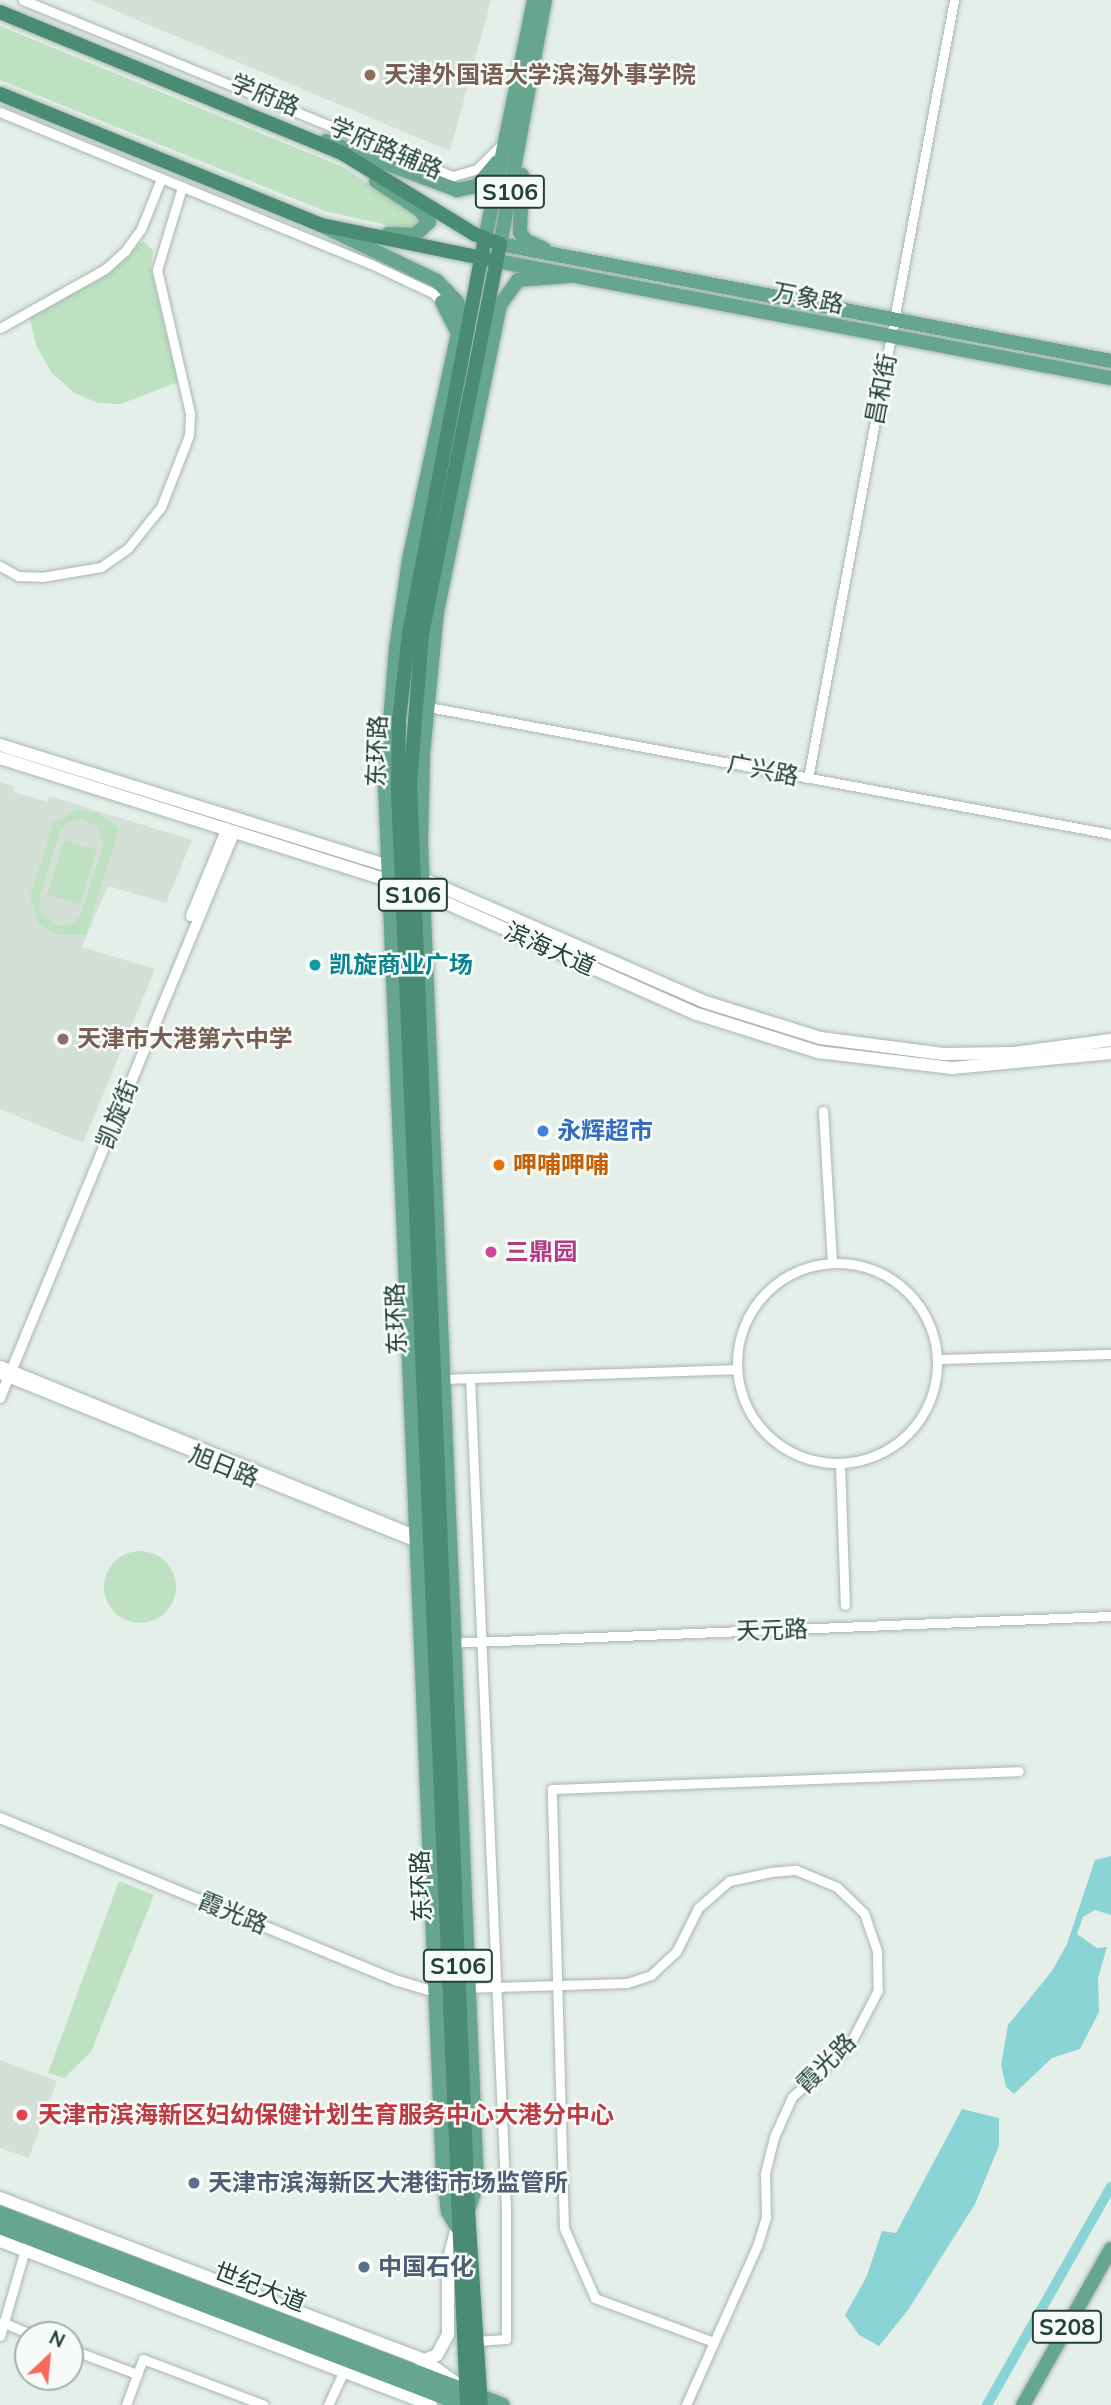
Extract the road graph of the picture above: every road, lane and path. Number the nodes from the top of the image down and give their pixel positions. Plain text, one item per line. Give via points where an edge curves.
1 (23, 0) edge
2 (534, 0) edge
3 (545, 0) edge
4 (954, 0) edge
5 (0, 12) edge
6 (0, 94) edge
7 (0, 112) edge
8 (307, 137) junction
9 (513, 139) junction
10 (342, 153) junction
11 (161, 179) junction
12 (182, 187) junction
13 (320, 225) junction
14 (485, 239) junction
15 (500, 244) junction
16 (481, 258) junction
17 (497, 261) junction
18 (575, 261) junction
19 (569, 276) junction
20 (442, 302) joint
21 (894, 319) junction
22 (0, 328) edge
23 (468, 329) junction
24 (891, 336) junction
25 (1111, 361) edge
26 (1111, 378) edge
27 (0, 566) edge
28 (421, 705) junction
29 (0, 745) edge
30 (0, 758) edge
31 (807, 778) junction
32 (231, 830) junction
33 (1111, 834) edge
34 (406, 879) junction
35 (1111, 1040) edge
36 (1111, 1054) edge
37 (823, 1111) dead end
38 (832, 1262) junction
39 (1111, 1354) edge
40 (938, 1359) junction
41 (737, 1369) junction
42 (4, 1373) edge
43 (470, 1378) junction
44 (427, 1379) junction
45 (0, 1398) edge
46 (840, 1464) junction
47 (433, 1540) junction
48 (845, 1605) dead end
49 (1111, 1616) edge
50 (481, 1642) junction
51 (444, 1643) junction
52 (1018, 1771) dead end
53 (0, 1811) edge
54 (0, 1818) edge
55 (496, 1987) junction
56 (555, 1987) junction
57 (450, 1991) junction
58 (0, 2198) edge
59 (0, 2213) edge
60 (0, 2227) edge
61 (457, 2227) junction
62 (0, 2241) edge
63 (27, 2244) junction
64 (1111, 2249) edge
65 (1111, 2262) edge
66 (2, 2322) edge
67 (0, 2336) edge
68 (476, 2341) junction
69 (711, 2341) junction
70 (326, 2353) junction
71 (84, 2354) edge
72 (426, 2361) junction
73 (393, 2362) junction
74 (361, 2366) junction
75 (341, 2371) junction
76 (137, 2374) junction
77 (471, 2400) edge
78 (126, 2405) edge
79 (264, 2405) edge
80 (328, 2405) edge
81 (431, 2405) edge
82 (503, 2405) edge
83 (686, 2405) edge
84 (1023, 2405) edge
85 (1031, 2405) edge

1 - 9 street, 学府路辅路 via 443,173 463,175 477,169
2 - 9 main road, S106
3 - 9 main road, S106
4 - 21 street, 昌和街
5 - 8 highway, 学府路
6 - 13 highway
7 - 11 street
8 - 9 main road via 349,148 448,189 464,190 486,180
8 - 10 highway, 学府路
9 - 14 main road, S106
9 - 15 main road, S106
9 - 18 main road via 520,232 531,244
10 - 13 main road via 425,214 428,227 415,235 400,236
10 - 14 highway, 学府路
11 - 12 street
11 - 22 street via 141,229 125,251 105,269
12 - 20 street via 401,277
12 - 27 street via 157,270 190,424 161,507 128,548 102,567 42,577 18,576
13 - 16 highway
13 - 23 main road via 437,281 457,302
14 - 15 highway, 学府路
14 - 16 highway, 东环路 / S106
15 - 17 highway, 东环路 / S106
15 - 18 main road, 万象路
16 - 17 highway
16 - 23 highway, 东环路 / S106
17 - 19 main road, 万象路
17 - 28 highway, 东环路 / S106 via 422,635
18 - 21 main road, 万象路
19 - 24 main road, 万象路
19 - 28 main road via 518,280 500,305
20 - 34 main road via 458,333 409,560 386,751
21 - 24 street, 昌和街
21 - 25 main road, 万象路
23 - 34 highway, 东环路 / S106 via 410,633 400,720
24 - 26 main road, 万象路
24 - 31 street, 昌和街
28 - 31 street, 广兴路
28 - 34 highway, 东环路 / S106 via 410,783
29 - 34 main road, 滨海大道
30 - 32 main road, 滨海大道
31 - 33 street, 广兴路
32 - 34 main road, 滨海大道
32 - 42 street, 凯旋街
34 - 35 main road, 滨海大道 via 702,1001 820,1038 943,1054 1014,1053
34 - 36 main road, 滨海大道 via 697,1014 808,1049 876,1062 952,1068
34 - 44 highway, 东环路 / S106
34 - 44 main road
37 - 38 street
38 - 40 street via 864,1266 901,1286 932,1328
38 - 41 street via 798,1269 768,1288 747,1316 736,1349
39 - 40 street
40 - 46 street via 934,1391 921,1420 899,1443 871,1458
41 - 43 street
41 - 46 street via 751,1416 774,1442 805,1459
42 - 45 street, 凯旋街
42 - 47 street, 旭日路
43 - 44 street
43 - 50 street
44 - 47 highway, 东环路 / S106
44 - 47 main road
46 - 48 street
47 - 51 highway, 东环路 / S106
47 - 51 main road
47 - 57 main road
49 - 50 street, 天元路
50 - 51 street, 天元路
50 - 55 street
51 - 57 highway, 东环路 / S106
51 - 57 main road
52 - 56 street via 552,1788
53 - 57 street, 霞光路
54 - 57 street, 霞光路
55 - 56 street, 霞光路
55 - 57 street, 霞光路
55 - 68 street via 506,2339
56 - 69 street via 565,2228 590,2286 596,2298
56 - 69 street, 霞光路 via 627,1983 652,1975 676,1952 698,1908 729,1881 796,1870 837,1887 864,1913 877,1951 877,1990 850,2043 792,2097 774,2137 765,2174 766,2217 757,2246
57 - 61 highway, 东环路 / S106
57 - 68 highway, 东环路 / S106
58 - 72 main road
59 - 73 main road, 世纪大道
60 - 63 main road, 世纪大道
61 - 72 main road via 448,2263 448,2334 438,2355
61 - 77 highway, 东环路 / S106
62 - 63 main road
63 - 66 street
63 - 70 main road, 世纪大道
63 - 75 main road
64 - 84 main road, S208
65 - 85 main road
66 - 67 street
68 - 77 highway, 东环路 / S106
69 - 83 street, 霞光路
70 - 74 main road, 世纪大道
70 - 75 main road
71 - 76 street
72 - 73 main road
72 - 77 main road
73 - 77 main road, 世纪大道
74 - 75 street
74 - 77 main road, 世纪大道
75 - 80 street
75 - 81 main road
76 - 78 street
76 - 79 street via 143,2359
77 - 82 main road, 世纪大道

